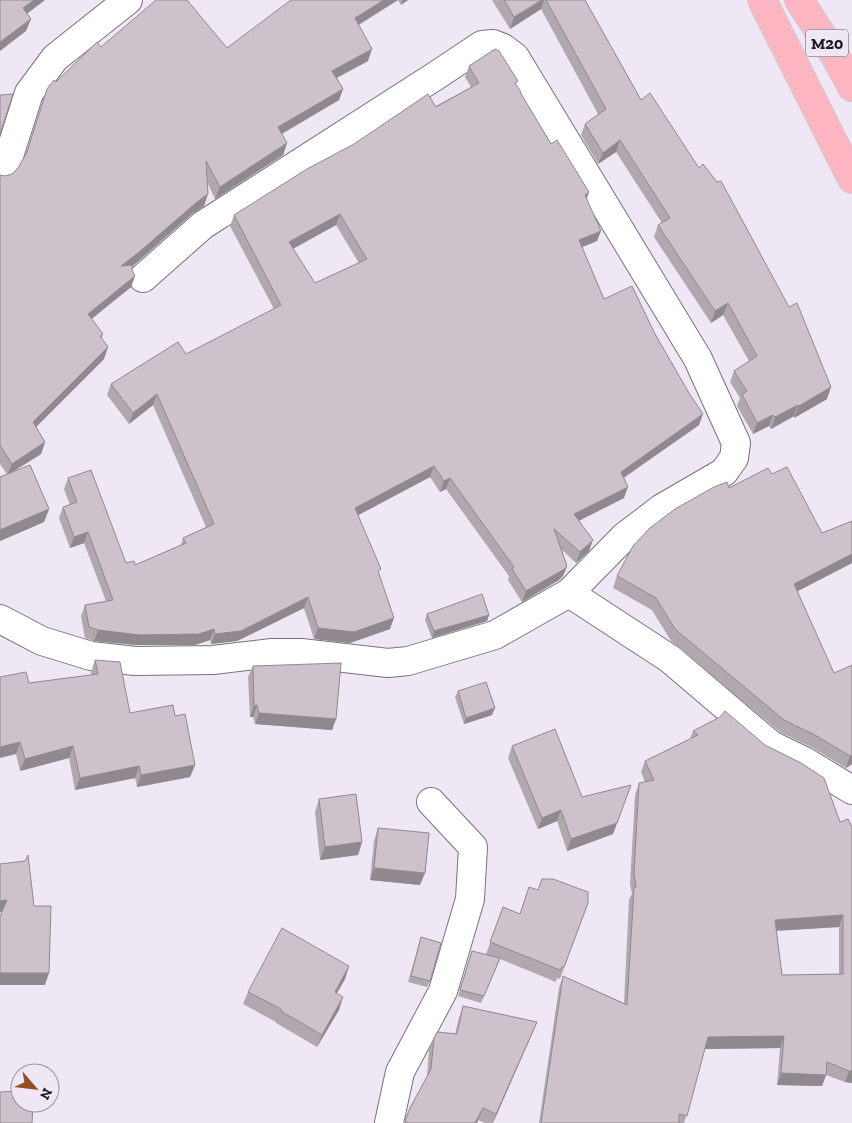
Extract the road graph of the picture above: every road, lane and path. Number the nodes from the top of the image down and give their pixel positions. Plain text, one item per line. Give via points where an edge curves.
1 (128, 0) edge
2 (762, 0) edge
3 (799, 0) edge
4 (852, 87) edge
5 (0, 172) edge
6 (852, 179) edge
7 (143, 278) dead end
8 (569, 593) junction
9 (0, 619) edge
10 (852, 790) edge
11 (431, 802) dead end
12 (389, 1123) edge

1 - 5 street via 55,58 29,93 10,156
2 - 6 highway
3 - 4 highway, M20
7 - 8 street via 203,225 482,45 504,48 515,57 698,359 736,443 734,458 724,472 654,514 624,537
8 - 9 street via 495,635 408,661 388,663 301,653 213,660 135,660 91,656 42,642
8 - 10 street via 670,659 771,745
11 - 12 street via 473,847 470,899 443,991 400,1072

